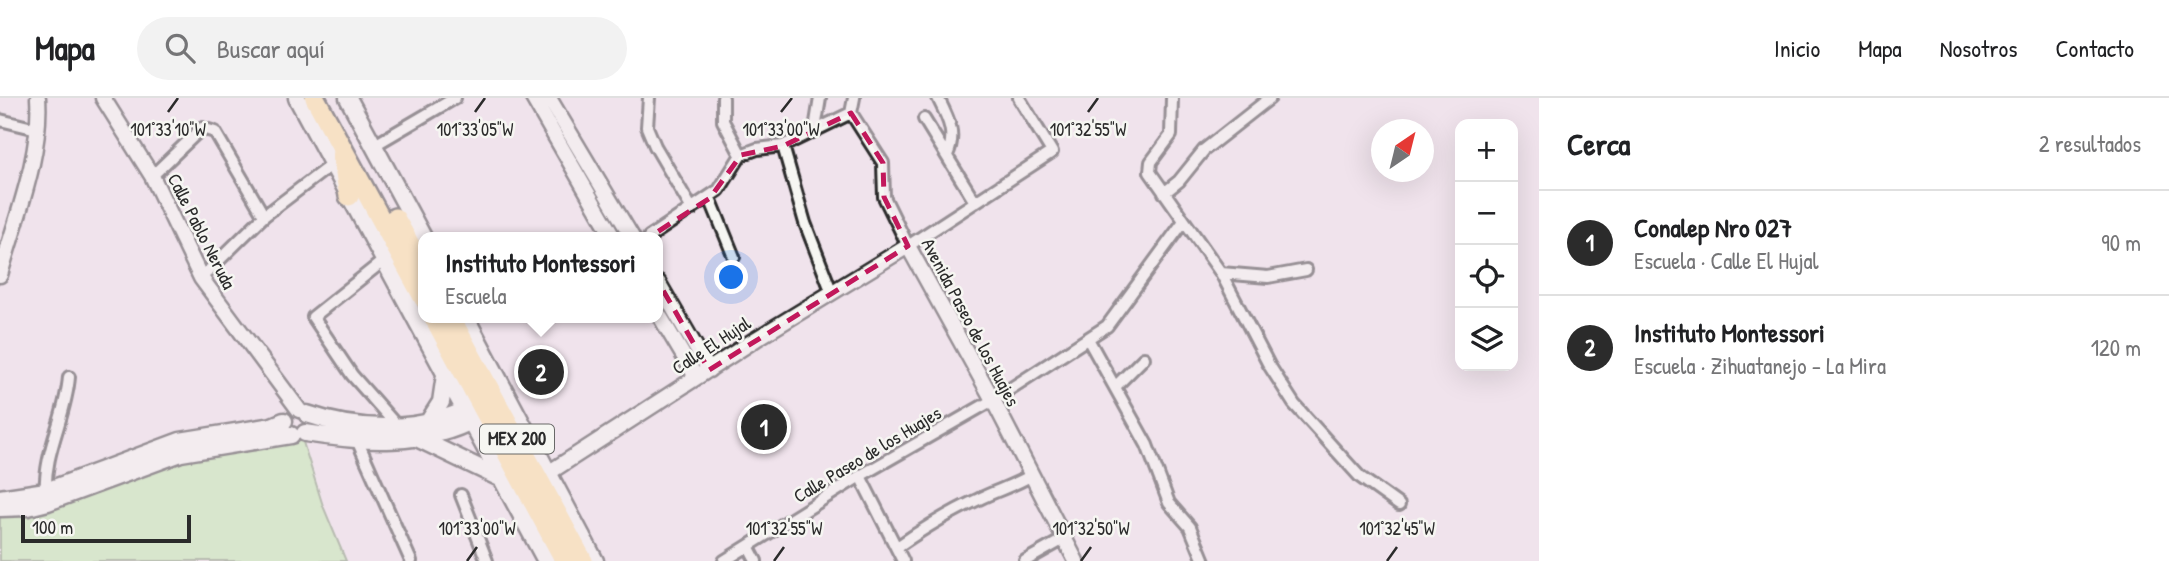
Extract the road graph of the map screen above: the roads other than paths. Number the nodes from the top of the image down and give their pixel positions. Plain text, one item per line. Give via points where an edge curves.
1 (38, 98) edge
2 (103, 98) edge
3 (296, 98) edge
4 (315, 98) edge
5 (329, 98) edge
6 (348, 98) edge
7 (455, 98) edge
8 (533, 98) edge
9 (549, 98) edge
10 (649, 98) edge
11 (723, 98) edge
12 (820, 98) edge
13 (853, 98) edge
14 (938, 98) edge
15 (1019, 98) edge
16 (1172, 98) edge
17 (1270, 98) edge
18 (851, 113) junction
19 (924, 119) dead end
20 (0, 120) edge
21 (37, 129) junction
22 (815, 129) junction
23 (341, 144) junction
24 (373, 146) junction
25 (783, 146) junction
26 (741, 155) junction
27 (947, 155) junction
28 (331, 165) junction
29 (152, 176) junction
30 (1164, 193) junction
31 (348, 195) junction
32 (710, 198) junction
33 (975, 202) junction
34 (692, 209) junction
35 (264, 216) junction
36 (1184, 221) junction
37 (420, 232) edge
38 (610, 232) edge
39 (629, 232) edge
40 (657, 232) edge
41 (908, 246) junction
42 (734, 257) dead end
43 (418, 258) edge
44 (383, 261) junction
45 (1306, 270) dead end
46 (1221, 273) junction
47 (0, 275) edge
48 (201, 278) junction
49 (418, 288) edge
50 (663, 292) edge
51 (832, 293) junction
52 (663, 320) edge
53 (436, 323) edge
54 (453, 323) edge
55 (467, 323) edge
56 (1088, 339) junction
57 (1144, 358) dead end
58 (703, 374) junction
59 (444, 375) junction
60 (69, 377) dead end
61 (1115, 387) junction
62 (993, 400) junction
63 (487, 405) junction
64 (303, 412) junction
65 (397, 426) junction
66 (293, 430) junction
67 (421, 431) junction
68 (357, 440) junction
69 (860, 476) junction
70 (1030, 476) junction
71 (500, 478) junction
72 (531, 484) junction
73 (461, 495) dead end
74 (47, 497) junction
75 (0, 498) edge
76 (1399, 505) dead end
77 (0, 508) edge
78 (1064, 539) junction
79 (748, 546) junction
80 (897, 547) junction
81 (411, 561) edge
82 (487, 561) edge
83 (546, 561) edge
84 (565, 561) edge
85 (583, 561) edge
86 (595, 561) edge
87 (724, 561) edge
88 (755, 561) edge
89 (903, 561) edge
90 (1025, 561) edge
91 (1076, 561) edge
92 (1205, 561) edge

1 - 21 street
2 - 29 street, Calle Pablo Neruda
3 - 28 main road
4 - 23 highway
5 - 43 highway
6 - 24 main road
7 - 24 street
8 - 38 street
9 - 39 street
10 - 34 street via 647,127
11 - 26 street via 723,121
12 - 22 street
13 - 18 street
14 - 27 street via 953,142
15 - 33 street via 1052,152
16 - 30 street via 1171,135 1151,162 1150,172
17 - 30 street via 1204,150
18 - 22 street
18 - 41 street, Avenida Paseo de los Huajes via 883,163 884,197
19 - 27 street
20 - 21 street
21 - 47 street
22 - 25 street
23 - 31 highway
23 - 49 highway
24 - 37 main road
25 - 26 street
25 - 51 street
26 - 32 street
27 - 33 street
28 - 31 main road
28 - 35 street
29 - 35 street via 202,128 209,128
29 - 48 street, Calle Pablo Neruda
30 - 36 street
31 - 44 main road
32 - 34 street
32 - 42 street
33 - 41 street
34 - 40 street
35 - 48 street
36 - 46 street
36 - 56 street, Calle Paseo de los Huajes via 1118,313
41 - 51 street, Calle El Hujal
41 - 62 street, Avenida Paseo de los Huajes
44 - 59 main road
44 - 65 street via 313,317 352,375
45 - 46 street via 1268,277
46 - 76 street via 1294,404 1356,473
48 - 64 street, Calle Pablo Neruda
50 - 58 street
51 - 58 street, Calle El Hujal
52 - 58 street
53 - 63 highway, MEX 200
54 - 63 highway, MEX 200
55 - 63 main road
56 - 61 street
56 - 62 street, Calle Paseo de los Huajes
57 - 61 street
58 - 72 street, Calle El Hujal
59 - 63 main road
59 - 67 main road via 441,402
60 - 74 street via 53,435
61 - 92 street via 1155,461 1169,503 1190,527
62 - 69 street, Calle Paseo de los Huajes
62 - 70 street, Avenida Paseo de los Huajes
63 - 67 main road
63 - 71 main road
63 - 72 highway, MEX 200
64 - 65 main road via 344,423
64 - 66 main road via 310,424
64 - 66 main road via 289,412
65 - 67 main road
66 - 68 main road
66 - 74 main road via 272,426 180,447
67 - 68 main road
67 - 71 main road
68 - 81 street
69 - 79 street, Calle Paseo de los Huajes
69 - 80 street
70 - 78 street, Avenida Paseo de los Huajes
70 - 80 street via 965,506
71 - 72 main road
72 - 83 main road
72 - 84 highway, MEX 200
72 - 85 highway, MEX 200
72 - 86 main road
73 - 82 street
74 - 75 main road
74 - 77 main road via 28,508
78 - 90 street
78 - 91 street, Avenida Paseo de los Huajes
79 - 87 street, Calle Paseo de los Huajes
79 - 88 street
80 - 89 street

